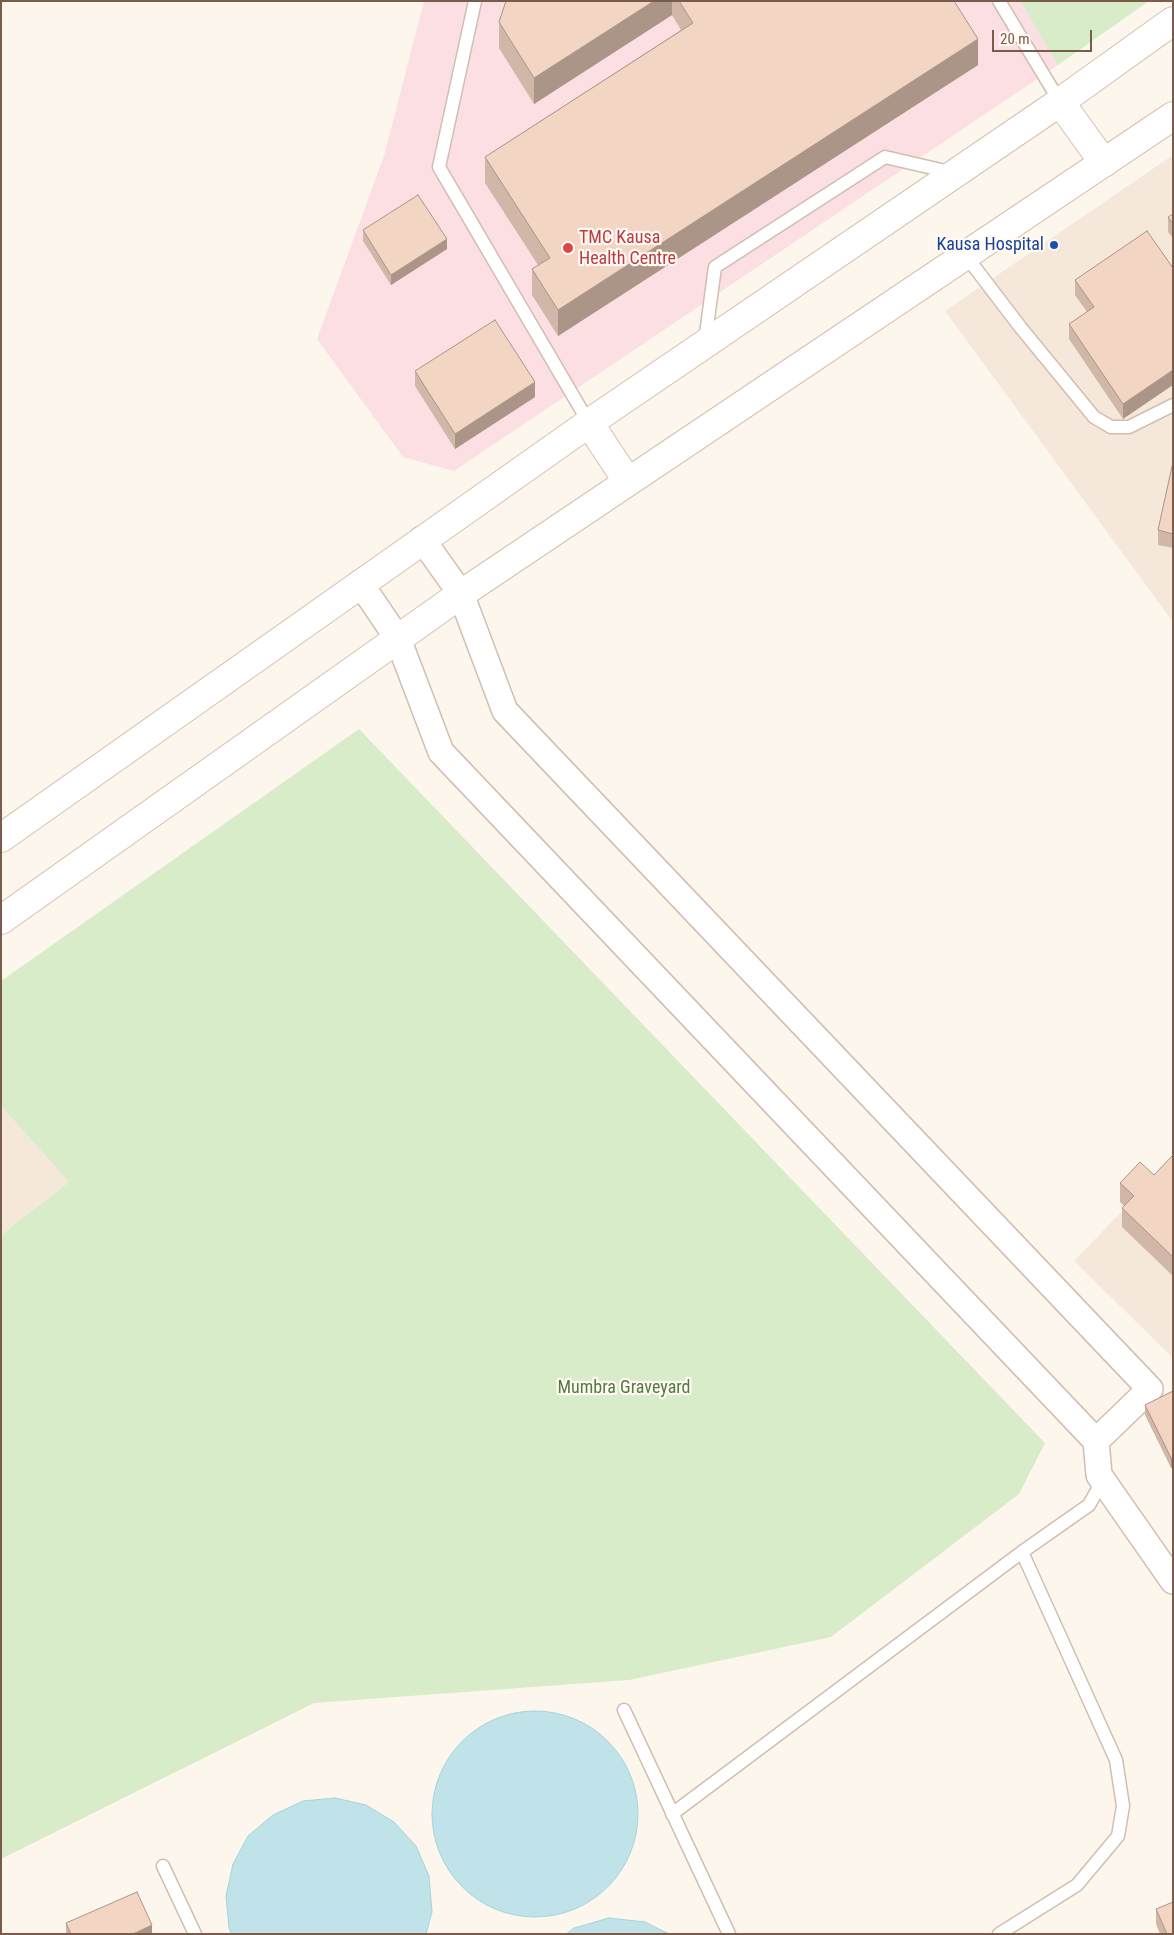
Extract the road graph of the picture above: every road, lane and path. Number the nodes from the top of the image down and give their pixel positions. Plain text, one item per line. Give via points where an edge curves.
1 (475, 1) edge
2 (999, 1) edge
3 (1173, 22) edge
4 (1060, 102) junction
5 (1173, 116) edge
6 (1104, 163) junction
7 (955, 173) junction
8 (966, 256) junction
9 (704, 344) junction
10 (1173, 405) edge
11 (589, 423) junction
12 (628, 482) junction
13 (422, 539) junction
14 (360, 583) junction
15 (461, 594) junction
16 (398, 639) junction
17 (1, 838) edge
18 (1, 920) edge
19 (1096, 1441) junction
20 (1099, 1475) junction
21 (1022, 1552) junction
22 (1173, 1581) edge
23 (624, 1710) dead end
24 (672, 1814) junction
25 (163, 1866) dead end
26 (195, 1934) edge
27 (729, 1934) edge
28 (999, 1934) edge

1 - 11 lane via 439,167
2 - 4 lane
3 - 4 street
4 - 6 street
4 - 7 street
5 - 6 street
6 - 8 street
7 - 9 street
7 - 9 lane via 886,157 716,267
8 - 10 lane via 1094,417 1111,428 1128,426
8 - 12 street
9 - 11 street
11 - 12 street
11 - 13 street
12 - 15 street
13 - 14 street
13 - 15 street
14 - 16 street
14 - 17 street
15 - 16 street
15 - 19 street via 505,711 1150,1389
16 - 18 street
16 - 19 street via 440,752
19 - 20 street
20 - 21 lane via 1100,1487 1089,1505
20 - 22 street
21 - 24 lane
21 - 28 lane via 1116,1760 1123,1806 1118,1836 1077,1885
23 - 24 lane
24 - 27 lane
25 - 26 lane

